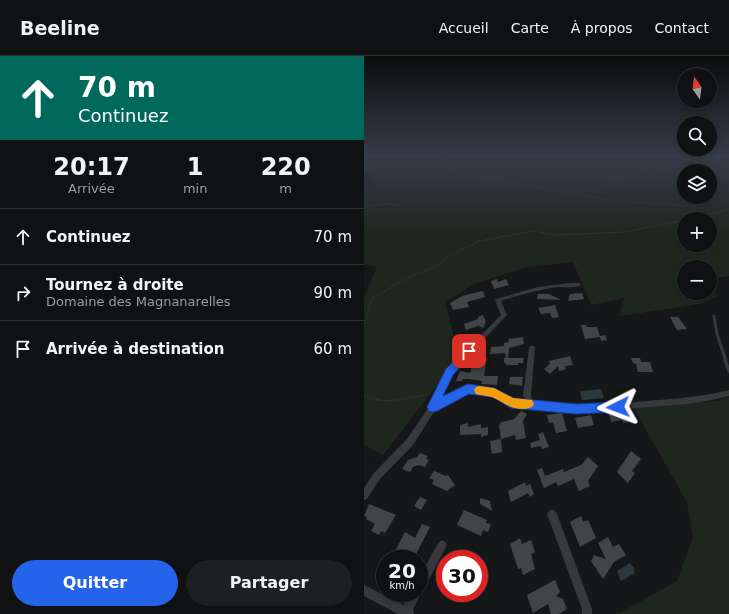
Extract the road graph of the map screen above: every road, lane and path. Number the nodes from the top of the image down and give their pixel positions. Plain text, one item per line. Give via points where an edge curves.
1 (509, 182) edge
2 (609, 182) edge
3 (572, 192) junction
4 (364, 206) edge
5 (404, 206) dead end
6 (729, 209) edge
7 (702, 212) edge
8 (717, 213) edge
9 (677, 221) edge
10 (579, 285) dead end
11 (714, 316) dead end
12 (364, 326) edge
13 (532, 348) dead end
14 (729, 370) edge
15 (729, 393) edge
16 (438, 395) junction
17 (364, 396) edge
18 (531, 404) junction
19 (433, 407) junction
20 (364, 496) edge
21 (552, 514) dead end
22 (442, 544) dead end
23 (428, 570) edge
24 (364, 590) edge
25 (412, 602) edge
26 (407, 613) edge
27 (586, 614) edge

1 - 3 path
2 - 3 path via 604,190
3 - 7 path via 613,202 697,206
4 - 5 path
6 - 8 path
9 - 12 path via 626,232 556,235 534,230 479,242 378,295 370,301
10 - 16 street via 565,284 541,288 498,300 504,314 450,372
11 - 14 lane
13 - 18 street via 527,396
15 - 18 street via 691,400 576,409
16 - 17 path via 419,395 400,402 373,401
16 - 19 street
18 - 19 street via 511,403 494,392 468,389
19 - 20 street via 410,442 377,476
21 - 27 street via 587,609
22 - 23 street
24 - 26 street
25 - 26 street

